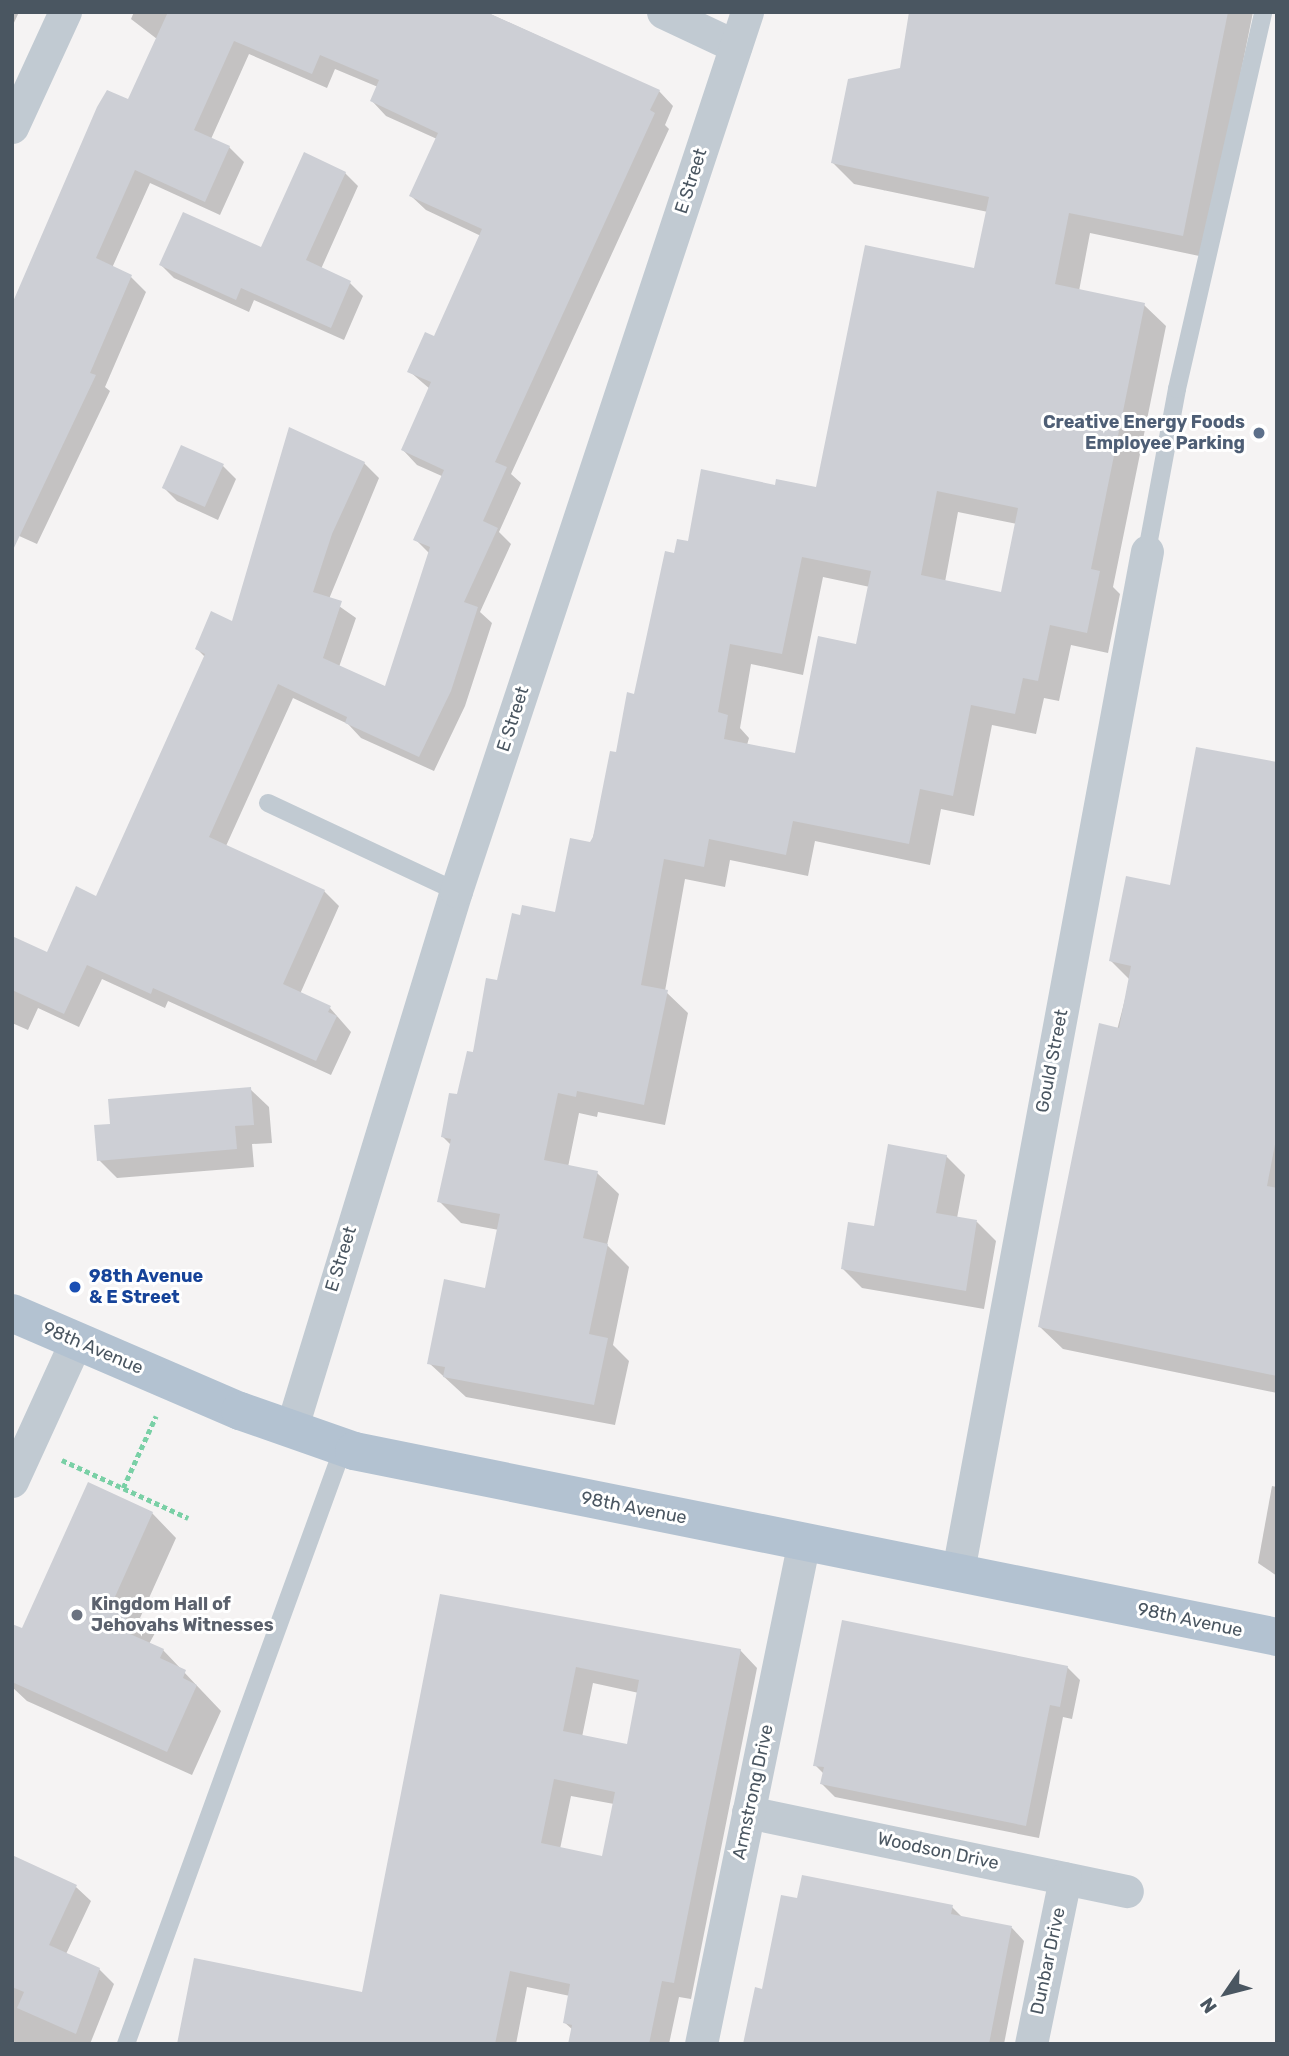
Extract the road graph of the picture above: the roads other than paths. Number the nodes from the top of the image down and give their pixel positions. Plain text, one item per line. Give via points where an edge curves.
1 (65, 12) edge
2 (663, 12) edge
3 (747, 12) edge
4 (1263, 12) edge
5 (735, 46) junction
6 (12, 127) edge
7 (1147, 551) joint
8 (268, 803) dead end
9 (456, 891) junction
10 (12, 1313) edge
11 (76, 1340) junction
12 (290, 1430) junction
13 (343, 1448) junction
14 (12, 1481) edge
15 (804, 1541) junction
16 (958, 1571) junction
17 (1277, 1637) edge
18 (748, 1812) junction
19 (1065, 1878) junction
20 (1127, 1891) dead end
21 (127, 2044) edge
22 (701, 2044) edge
23 (1031, 2044) edge

1 - 6 street
2 - 5 street
3 - 5 street, E Street
4 - 7 lane via 1177,389
5 - 9 street, E Street
7 - 16 street, Gould Street
8 - 9 lane
9 - 12 street, E Street
10 - 11 main road, 98th Avenue
11 - 12 main road, 98th Avenue
11 - 14 street
12 - 13 main road, 98th Avenue
13 - 15 main road, 98th Avenue
13 - 21 lane
15 - 16 main road, 98th Avenue
15 - 18 street, Armstrong Drive
16 - 17 main road, 98th Avenue
18 - 19 street, Woodson Drive
18 - 22 street, Armstrong Drive
19 - 20 street, Woodson Drive
19 - 23 street, Dunbar Drive

